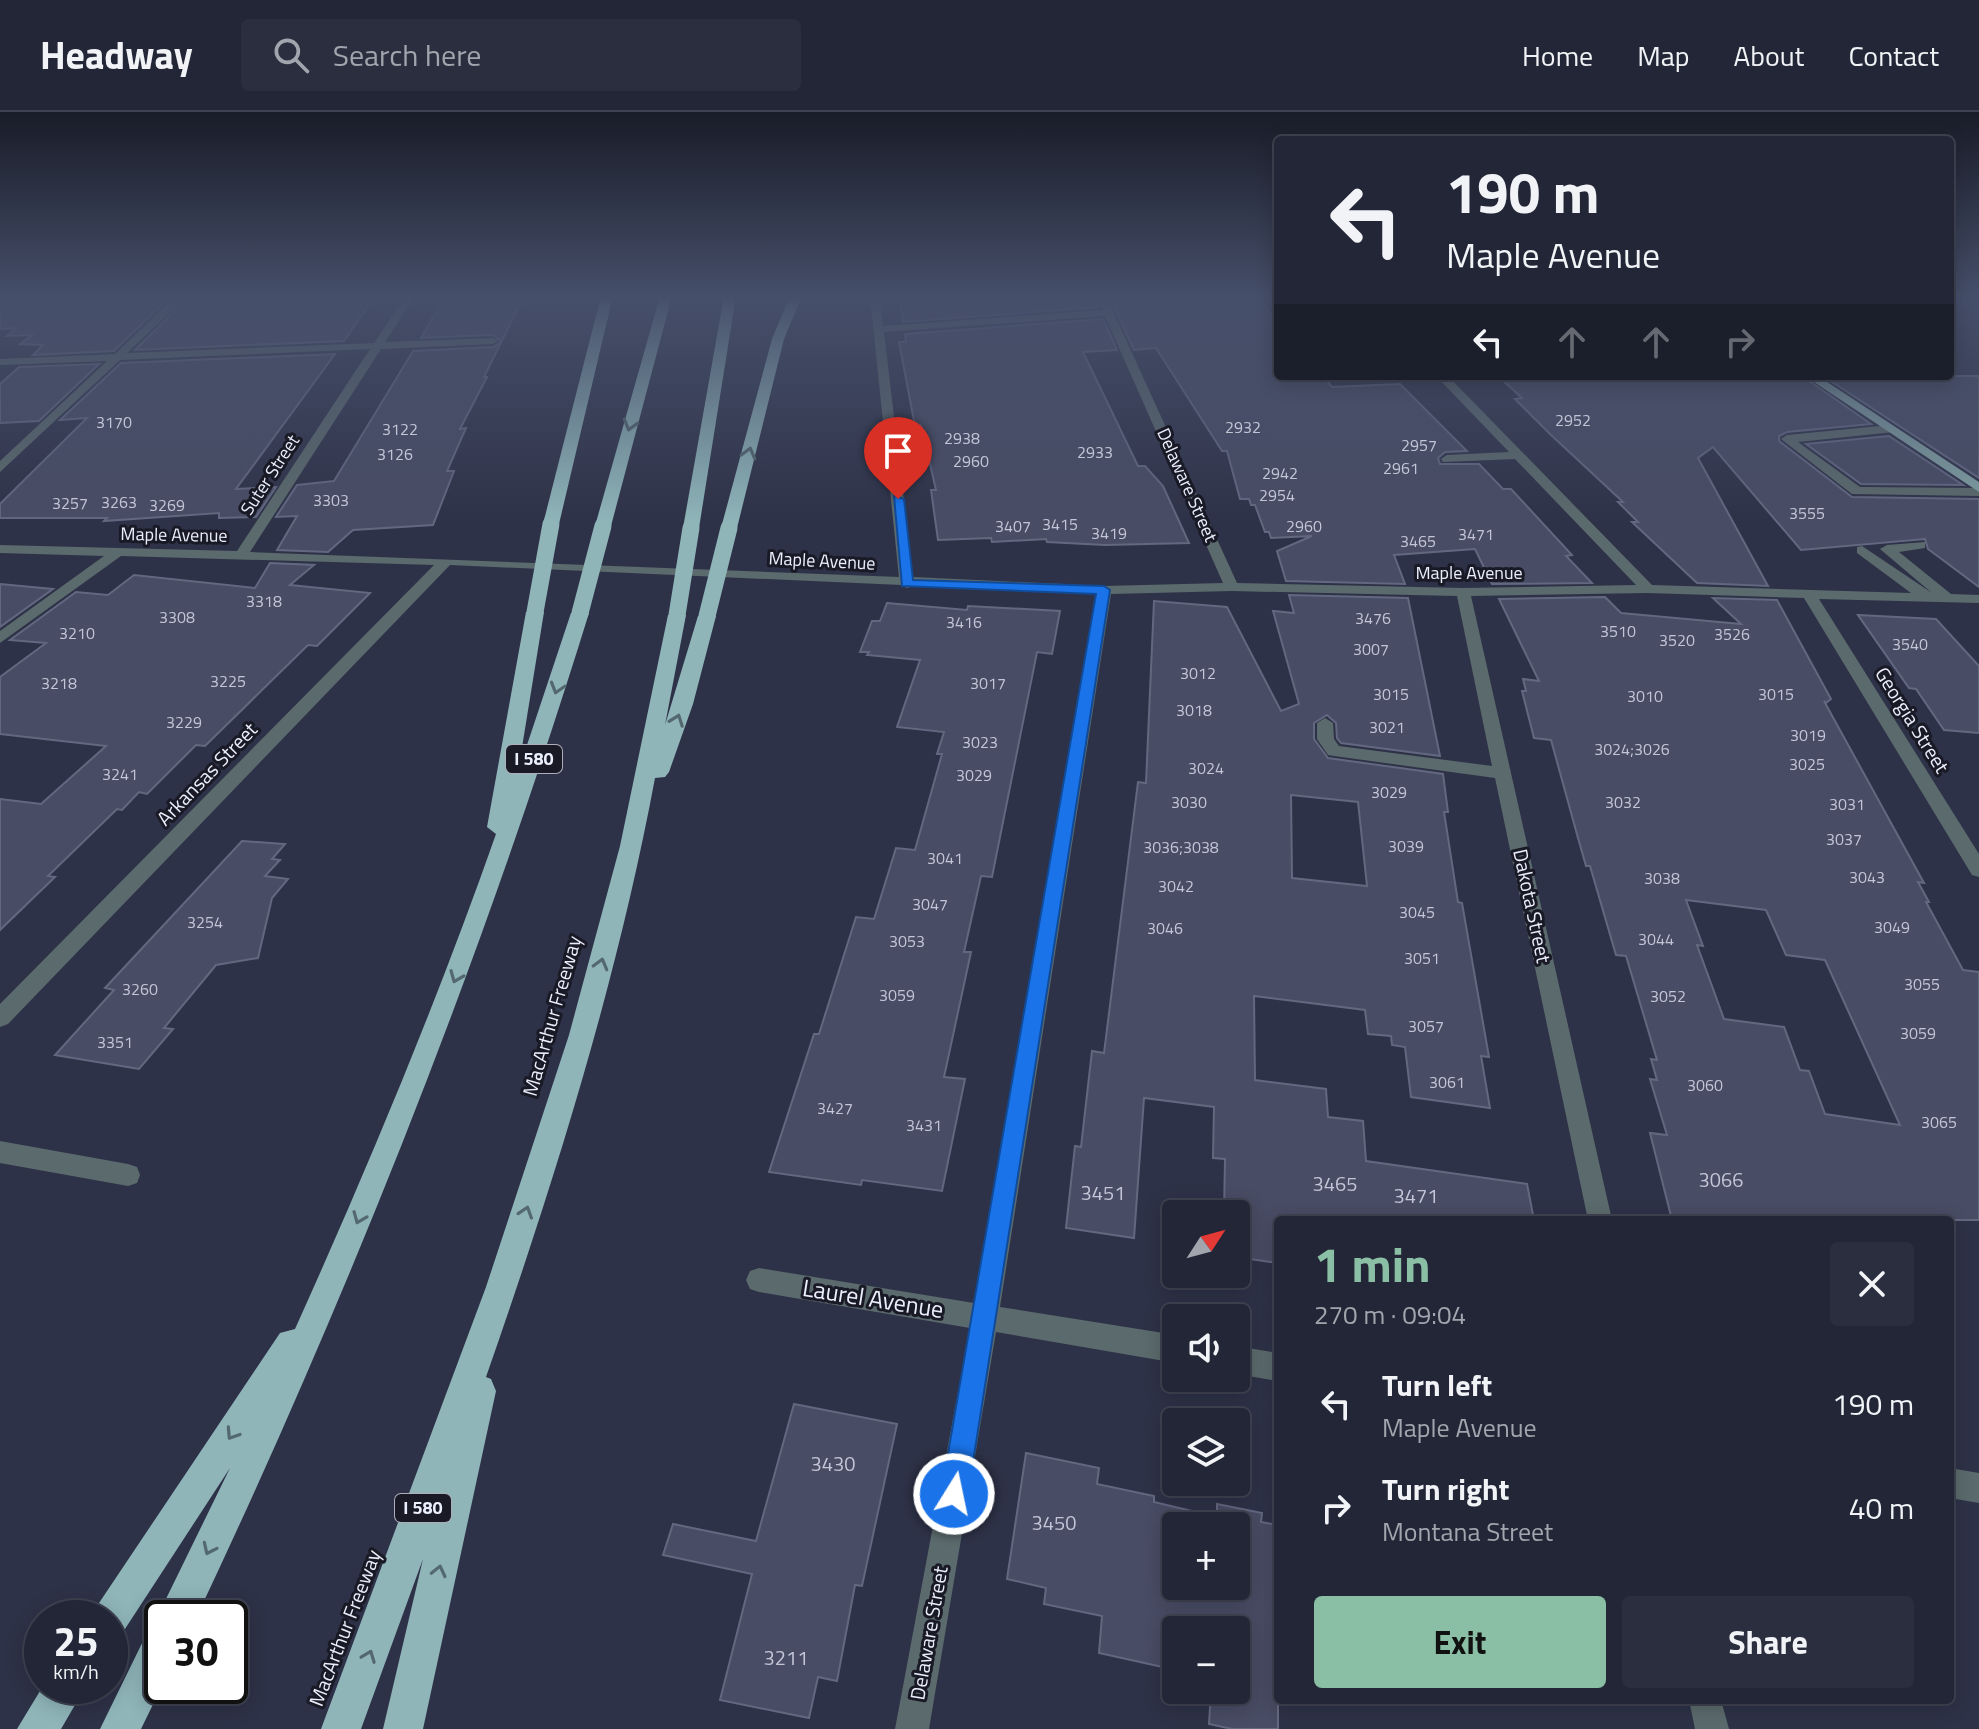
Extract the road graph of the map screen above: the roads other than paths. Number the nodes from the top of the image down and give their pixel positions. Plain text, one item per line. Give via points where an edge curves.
1 (102, 371) edge
2 (362, 371) edge
3 (588, 371) edge
4 (645, 371) edge
5 (717, 371) edge
6 (770, 371) edge
7 (884, 371) edge
8 (1135, 371) edge
9 (1446, 380) edge
10 (1817, 380) edge
11 (1890, 429) junction
12 (1518, 455) junction
13 (1447, 459) dead end
14 (0, 468) edge
15 (1972, 478) edge
16 (1979, 490) edge
17 (1920, 545) dead end
18 (0, 549) edge
19 (1862, 550) dead end
20 (118, 552) junction
21 (241, 555) junction
22 (446, 561) junction
23 (907, 584) junction
24 (1232, 587) junction
25 (1648, 589) junction
26 (1104, 590) junction
27 (1463, 592) junction
28 (1808, 593) junction
29 (1926, 597) junction
30 (1947, 598) junction
31 (1979, 599) edge
32 (0, 638) edge
33 (1325, 723) dead end
34 (1503, 773) junction
35 (631, 846) junction
36 (1979, 870) edge
37 (485, 905) junction
38 (0, 1018) edge
39 (0, 1152) edge
40 (128, 1175) dead end
41 (1599, 1216) edge
42 (337, 1275) junction
43 (759, 1280) dead end
44 (502, 1287) junction
45 (985, 1317) junction
46 (1162, 1347) edge
47 (1250, 1362) edge
48 (1274, 1366) edge
49 (1954, 1484) edge
50 (1979, 1488) edge
51 (123, 1600) edge
52 (184, 1600) edge
53 (144, 1681) edge
54 (54, 1704) edge
55 (1706, 1704) edge
56 (37, 1729) edge
57 (120, 1729) edge
58 (341, 1729) edge
59 (403, 1729) edge
60 (912, 1729) edge
61 (1712, 1729) edge

1 - 14 street
2 - 21 street, Suter Street
3 - 37 highway, bridge via 551,524
4 -> 37 highway, I 580, bridge via 580,613
5 - 35 highway, MacArthur Freeway / I 580, bridge
35 -> 6 highway, bridge via 683,704
7 - 23 street
8 - 24 street, Delaware Street
9 - 12 street
10 - 11 main road
11 - 15 main road
11 - 16 street via 1787,439 1857,491
12 - 13 street
12 - 25 street
15 - 16 main road
17 - 30 street via 1887,549
18 - 20 street, Maple Avenue
19 - 29 street
20 - 21 street, Maple Avenue
20 - 32 street
21 - 22 street, Maple Avenue
22 - 23 street, Maple Avenue
22 - 38 street, Arkansas Street
23 - 26 street, Maple Avenue
24 - 26 street, Maple Avenue
24 - 27 street, Maple Avenue
25 - 27 street, Maple Avenue
25 - 28 street, Maple Avenue
26 - 45 street, Delaware Street
27 - 34 street, Dakota Street
28 - 29 street, Maple Avenue
28 - 36 street, Georgia Street
29 - 30 street, Maple Avenue
30 - 31 street, Maple Avenue
33 - 34 street via 1334,751
34 - 41 street, Dakota Street
44 -> 35 highway, MacArthur Freeway / I 580 via 582,1035
37 -> 42 highway, I 580
39 - 40 street
42 -> 51 highway
42 -> 52 highway, I 580
43 - 45 street, Laurel Avenue
58 -> 44 highway, MacArthur Freeway / I 580
59 -> 44 highway
45 - 46 street, Laurel Avenue
45 - 60 street, Delaware Street
47 - 48 street
49 - 50 street
53 - 57 highway
54 - 56 highway
55 - 61 street

